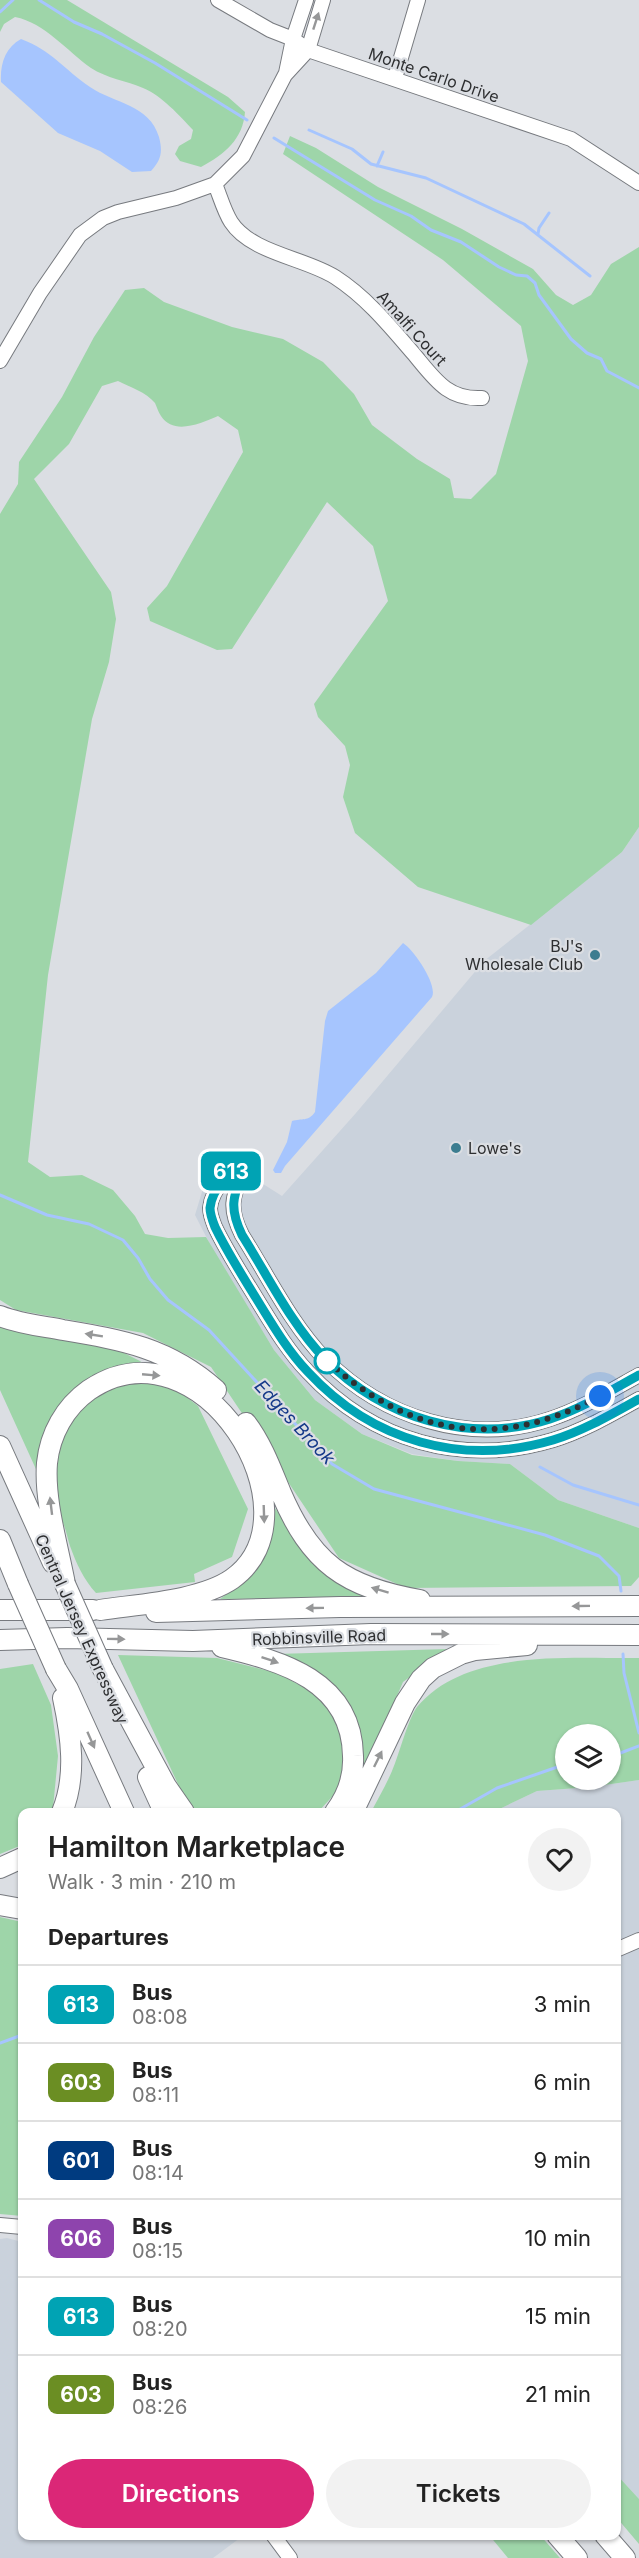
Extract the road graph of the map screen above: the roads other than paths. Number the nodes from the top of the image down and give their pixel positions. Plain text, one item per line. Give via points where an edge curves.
1 (218, 0) edge
2 (306, 0) edge
3 (323, 0) edge
4 (418, 0) edge
5 (293, 39) junction
6 (308, 50) junction
7 (285, 75) junction
8 (395, 78) junction
9 (639, 183) edge
10 (215, 184) junction
11 (0, 361) edge
12 (482, 398) dead end
13 (0, 1316) edge
14 (639, 1375) edge
15 (639, 1399) edge
16 (0, 1446) edge
17 (0, 1540) edge
18 (0, 1548) edge
19 (18, 1584) junction
20 (65, 1584) junction
21 (639, 1606) edge
22 (457, 1608) junction
23 (0, 1610) edge
24 (100, 1610) junction
25 (637, 1635) edge
26 (0, 1640) edge
27 (37, 1640) junction
28 (193, 1641) junction
29 (0, 1649) edge
30 (56, 1669) junction
31 (103, 1669) junction
32 (63, 1808) edge
33 (122, 1808) edge
34 (162, 1808) edge
35 (181, 1808) edge
36 (337, 1808) edge
37 (355, 1808) edge
38 (18, 1860) edge
39 (0, 1868) edge
40 (0, 1905) edge
41 (18, 1908) edge
42 (639, 1940) edge
43 (621, 1948) edge
44 (0, 2225) edge
45 (18, 2227) edge
46 (277, 2540) edge
47 (561, 2540) edge
48 (609, 2540) edge
49 (290, 2558) edge
50 (577, 2558) edge
51 (625, 2558) edge

1 - 5 street, Monte Carlo Drive
2 - 5 street
6 -> 3 street
4 - 8 street
5 - 6 street, Monte Carlo Drive
5 - 7 street
6 - 7 street
6 - 8 street, Monte Carlo Drive
7 - 10 street via 243,156
8 - 9 street, Monte Carlo Drive via 572,139
10 - 11 street via 118,212 86,230 72,244
10 - 12 street, Amalfi Court via 231,221 242,234 349,286 376,310 446,390 465,399
22 -> 13 highway via 355,1581 320,1558 297,1528 250,1429 222,1395 187,1367 123,1340
14 - 15 street via 580,1407 515,1428 478,1430 438,1425 408,1415 347,1380 324,1358 303,1333 267,1275 234,1218 236,1186 248,1157 232,1169 214,1195 210,1210 215,1227 285,1345 333,1397 372,1424 398,1436 458,1450 531,1446 586,1427
16 - 20 highway, Central Jersey Expressway
17 - 19 highway
18 - 19 highway
19 - 30 highway, bridge
20 -> 24 highway via 54,1534 47,1467 51,1441 65,1414 91,1389 127,1375 170,1377 199,1391 240,1437 257,1474 265,1517 257,1550 239,1573 215,1589 190,1597
20 - 31 highway, Central Jersey Expressway, bridge
21 -> 22 highway, Robbinsville Road
22 -> 24 highway, Robbinsville Road
23 - 24 highway, Robbinsville Road
28 -> 25 highway, Robbinsville Road via 371,1634
37 -> 25 highway via 413,1690 447,1659 475,1650
26 - 27 highway, Robbinsville Road
27 -> 28 highway, Robbinsville Road
27 - 29 highway
28 -> 36 highway via 283,1665 318,1684 339,1704 350,1731 353,1762 346,1794
30 - 32 highway via 71,1744 69,1787
30 -> 33 highway
31 - 34 highway, Central Jersey Expressway
31 - 35 highway
38 - 39 highway
40 - 41 highway
42 - 43 street
44 - 45 street
46 - 49 street
47 - 50 highway
48 - 51 highway

